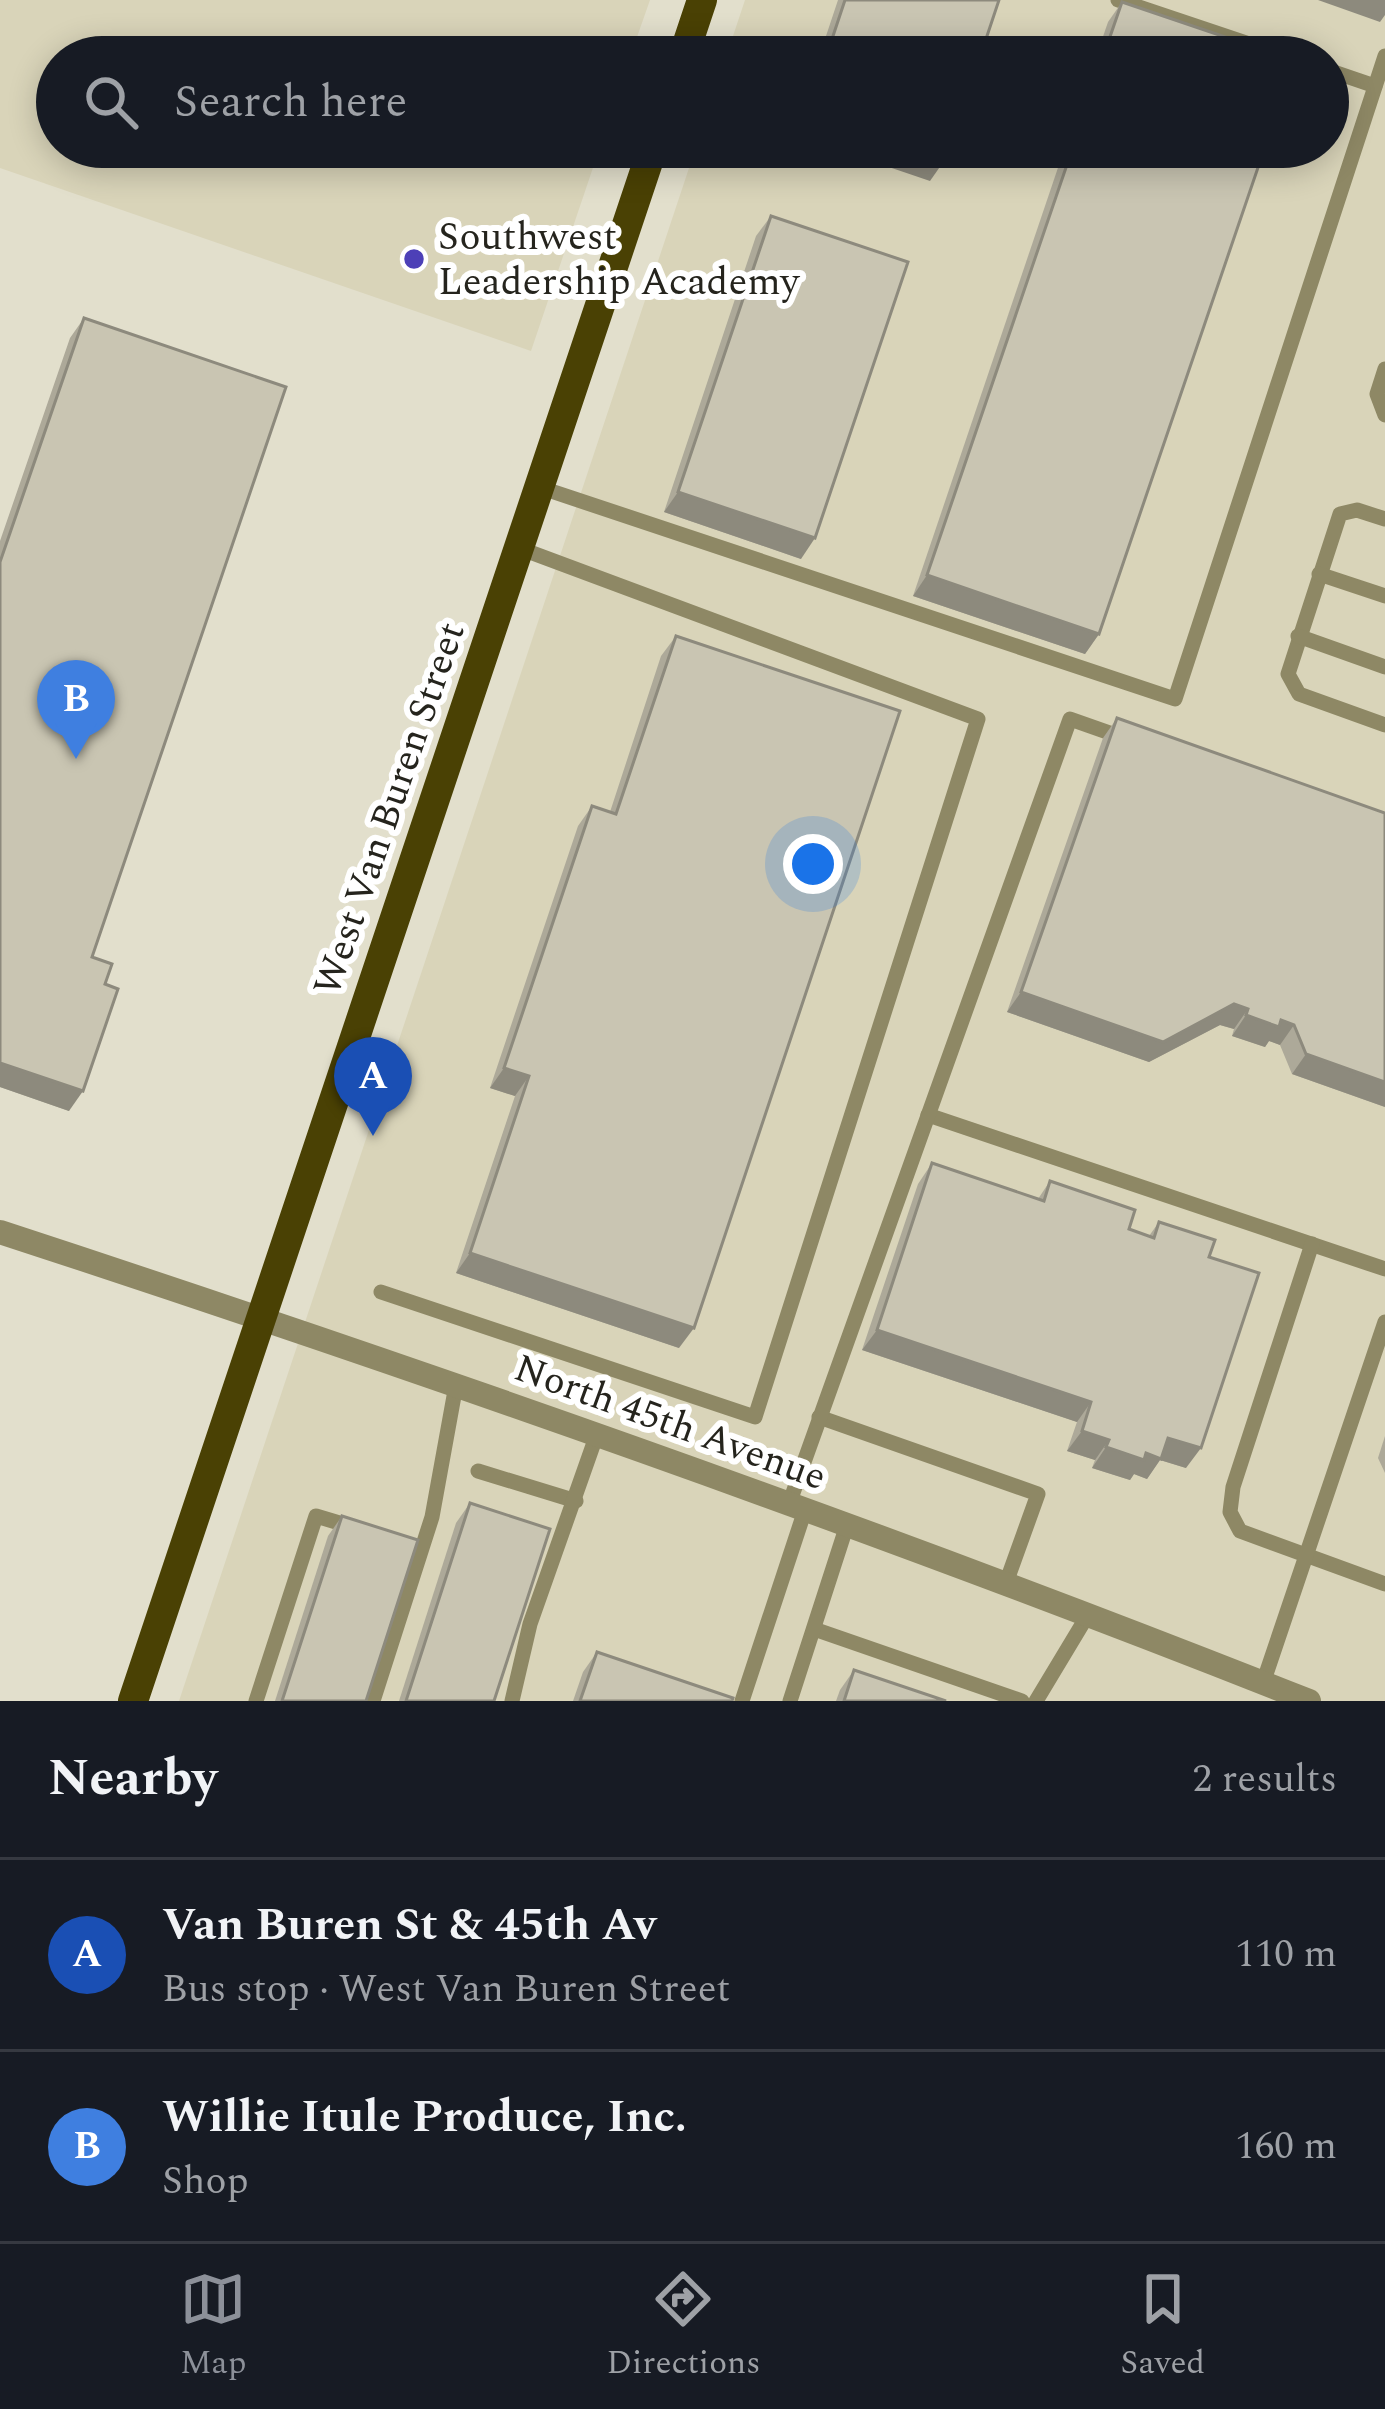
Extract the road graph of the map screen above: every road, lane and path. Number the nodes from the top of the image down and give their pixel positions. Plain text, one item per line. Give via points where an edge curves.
1 (702, 0) edge
2 (1118, 0) edge
3 (690, 36) edge
4 (1225, 36) edge
5 (1385, 56) edge
6 (1349, 77) edge
7 (1375, 86) junction
8 (1349, 165) edge
9 (646, 168) edge
10 (1348, 168) edge
11 (1385, 369) edge
12 (1385, 415) edge
13 (539, 487) junction
14 (1385, 519) edge
15 (519, 548) junction
16 (1319, 574) junction
17 (1385, 596) edge
18 (1298, 637) junction
19 (1385, 667) edge
20 (1385, 725) edge
21 (1137, 743) edge
22 (928, 1115) junction
23 (0, 1232) edge
24 (1312, 1244) junction
25 (1385, 1269) edge
26 (381, 1292) dead end
27 (260, 1320) junction
28 (1385, 1322) edge
29 (456, 1385) junction
30 (819, 1418) junction
31 (597, 1434) junction
32 (478, 1472) dead end
33 (576, 1501) junction
34 (797, 1507) junction
35 (847, 1525) junction
36 (380, 1535) edge
37 (401, 1542) edge
38 (422, 1548) junction
39 (1306, 1557) junction
40 (1006, 1583) junction
41 (1385, 1584) edge
42 (1089, 1613) junction
43 (814, 1628) junction
44 (1263, 1683) junction
45 (133, 1701) edge
46 (256, 1701) edge
47 (374, 1701) edge
48 (512, 1701) edge
49 (742, 1701) edge
50 (790, 1701) edge
51 (1022, 1701) edge
52 (1036, 1701) edge
53 (1309, 1701) edge

1 - 3 main road
2 - 4 lane
5 - 7 lane
6 - 7 lane
7 - 8 lane
9 - 13 main road, West Van Buren Street
10 - 13 lane via 1174,699
11 - 12 lane via 1376,394
13 - 15 main road, West Van Buren Street
14 - 16 lane via 1340,514
15 - 26 lane via 978,719 755,1418
15 - 27 main road, West Van Buren Street
16 - 17 lane
16 - 18 lane
18 - 19 lane
18 - 20 lane via 1288,674 1293,691
21 - 22 lane via 1070,719
22 - 24 lane
22 - 30 lane
23 - 27 street, North 45th Avenue
24 - 25 lane
24 - 39 lane via 1230,1512 1240,1531
27 - 29 street, North 45th Avenue
27 - 45 main road, West Van Buren Street
28 - 39 lane
29 - 31 street, North 45th Avenue
29 - 38 lane
30 - 34 lane
30 - 40 lane via 1039,1494
31 - 33 lane
31 - 34 street, North 45th Avenue
32 - 33 lane
33 - 48 lane via 530,1624
34 - 35 street, North 45th Avenue
34 - 49 lane
35 - 40 street, North 45th Avenue
35 - 43 lane
36 - 46 lane via 316,1516
37 - 38 lane
38 - 47 lane
39 - 41 lane
39 - 44 lane
40 - 42 street, North 45th Avenue
42 - 44 street, North 45th Avenue
42 - 52 lane
43 - 50 lane
43 - 51 lane
44 - 53 street, North 45th Avenue

